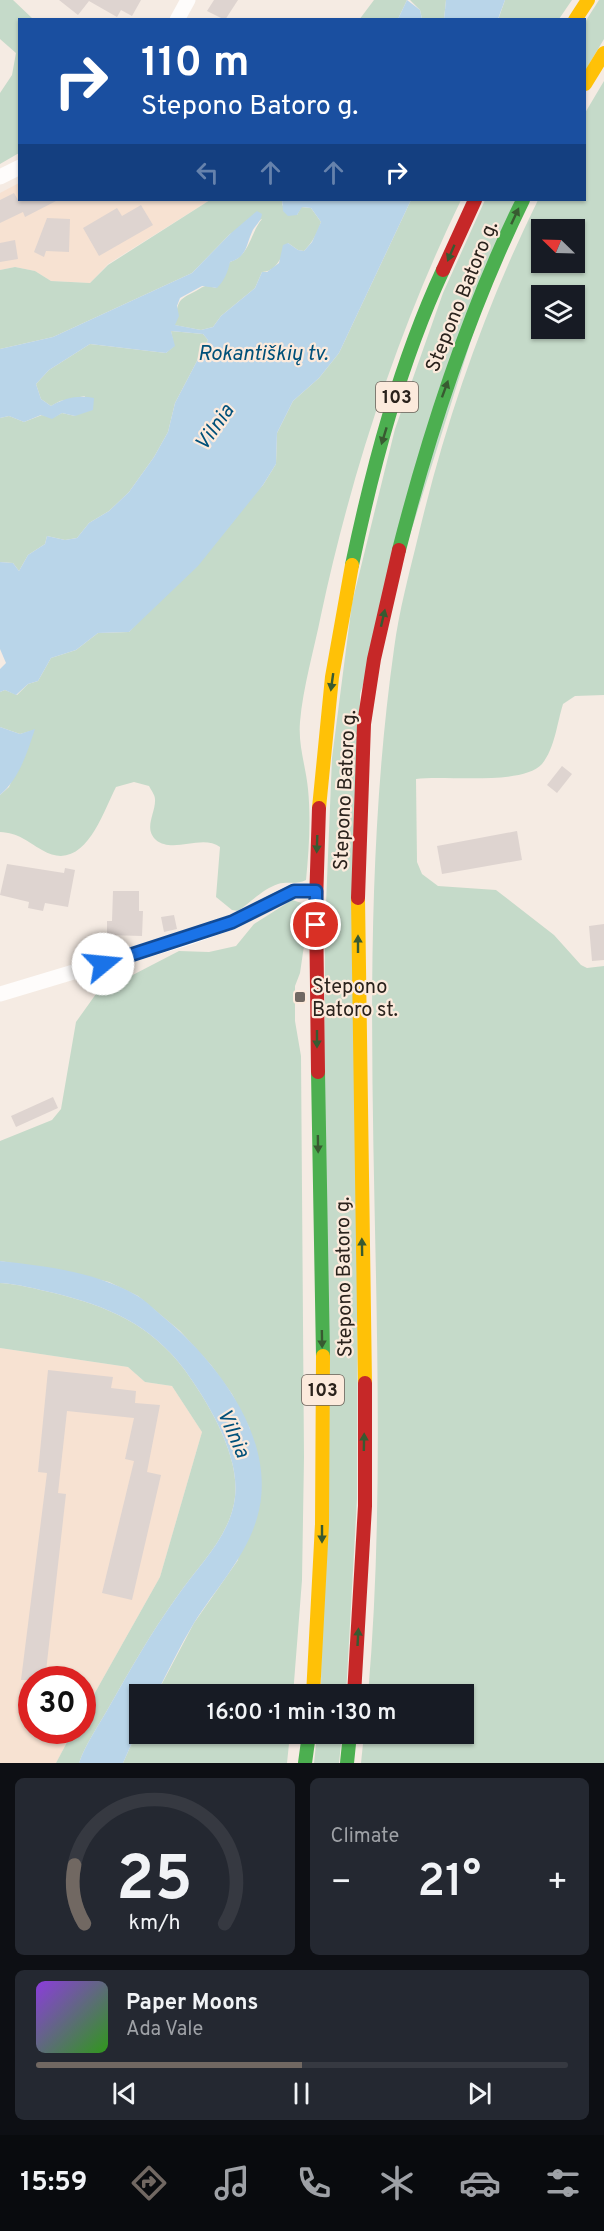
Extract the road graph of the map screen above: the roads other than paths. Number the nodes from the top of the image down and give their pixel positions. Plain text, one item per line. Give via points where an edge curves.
1 (188, 0) edge
2 (588, 0) edge
3 (178, 18) edge
4 (576, 18) edge
5 (604, 53) edge
6 (586, 82) edge
7 (18, 168) edge
8 (0, 177) edge
9 (475, 201) edge
10 (523, 201) edge
11 (316, 891) junction
12 (0, 994) edge
13 (314, 1684) edge
14 (355, 1684) edge
15 (308, 1744) edge
16 (349, 1744) edge
17 (305, 1763) edge
18 (347, 1763) edge

1 - 3 street
2 - 4 main road
5 - 6 main road
7 - 8 street
9 -> 11 main road, Stepono Batoro g. / 103 via 426,310 374,468 360,525 330,690
14 -> 10 main road, Stepono Batoro g. / 103 via 364,1495 358,990 359,796 364,723 380,631 417,476 468,324
11 - 12 street via 294,891 232,922 190,937
11 -> 13 main road, Stepono Batoro g. / 103 via 323,1389 322,1554
15 - 17 main road
16 - 18 main road

